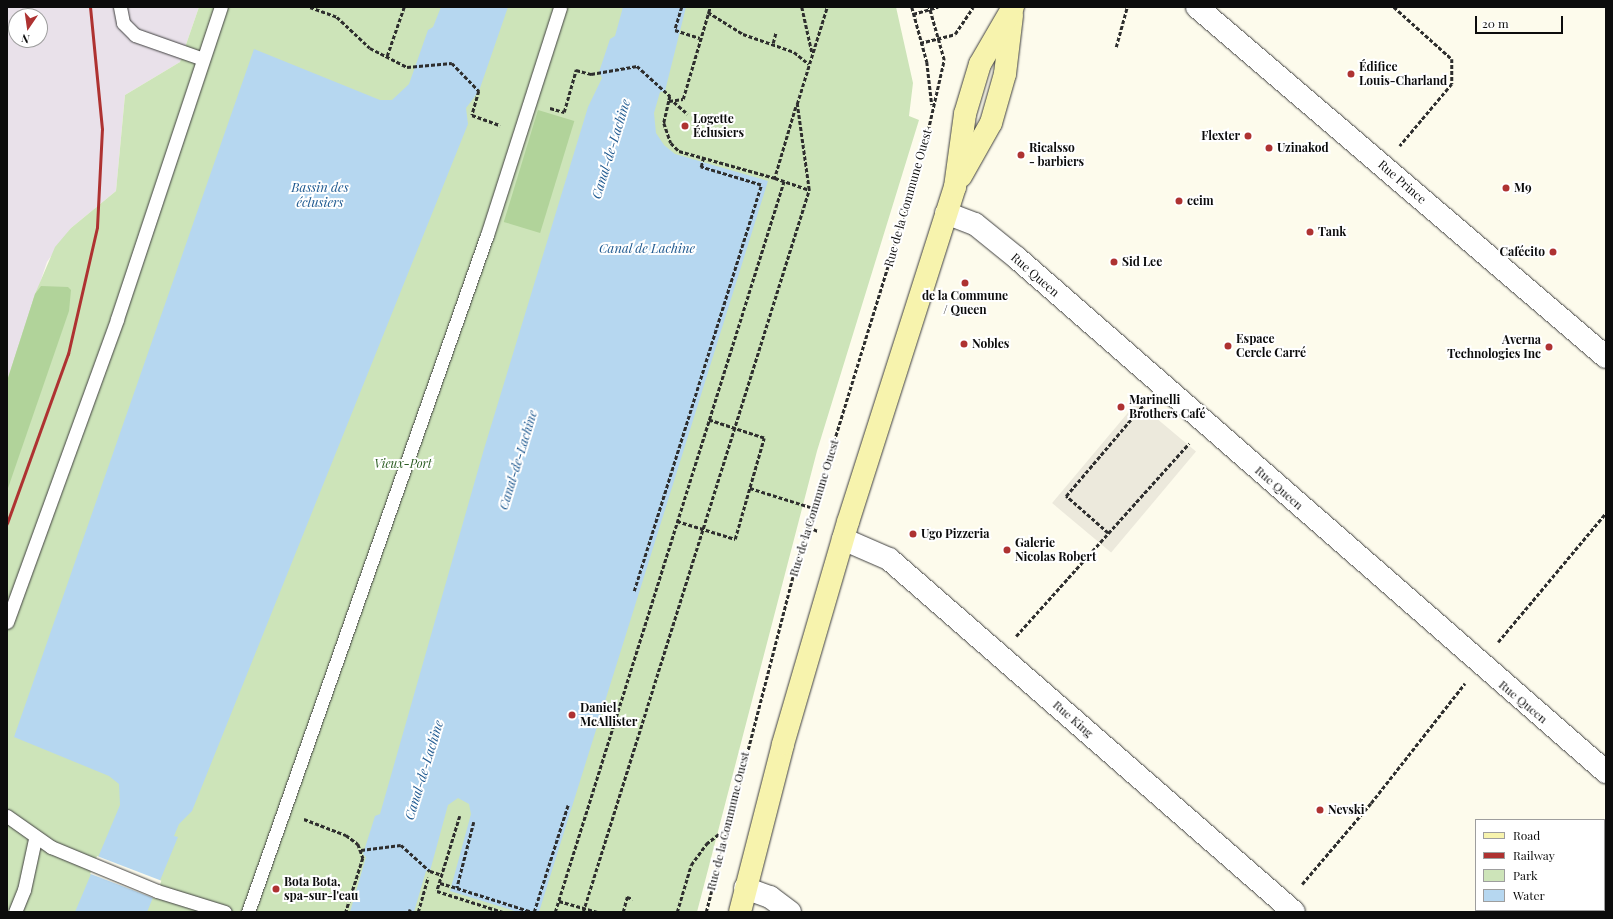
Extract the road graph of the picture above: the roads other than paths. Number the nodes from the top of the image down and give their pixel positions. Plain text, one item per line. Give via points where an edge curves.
1 (120, 7) edge
2 (221, 7) edge
3 (560, 7) edge
4 (1013, 7) edge
5 (1198, 7) edge
6 (203, 59) junction
7 (946, 213) junction
8 (1606, 357) edge
9 (844, 539) junction
10 (7, 622) edge
11 (1606, 772) edge
12 (7, 816) edge
13 (34, 839) junction
14 (745, 888) junction
15 (15, 912) edge
16 (225, 912) edge
17 (248, 912) edge
18 (740, 912) edge
19 (790, 912) edge
20 (1294, 912) edge

1 - 6 lane via 123,23 135,35
2 - 6 lane
3 - 17 lane via 487,235
4 - 7 street via 1005,74 991,123 955,187
5 - 8 street, Rue Prince
6 - 10 lane via 117,319
7 - 9 street
7 - 11 street, Rue Queen via 975,224 1017,258
9 - 14 street
9 - 20 street, Rue King via 889,559
12 - 13 lane
13 - 15 lane via 24,890
13 - 16 lane via 157,891
14 - 18 street
14 - 19 street via 770,897

